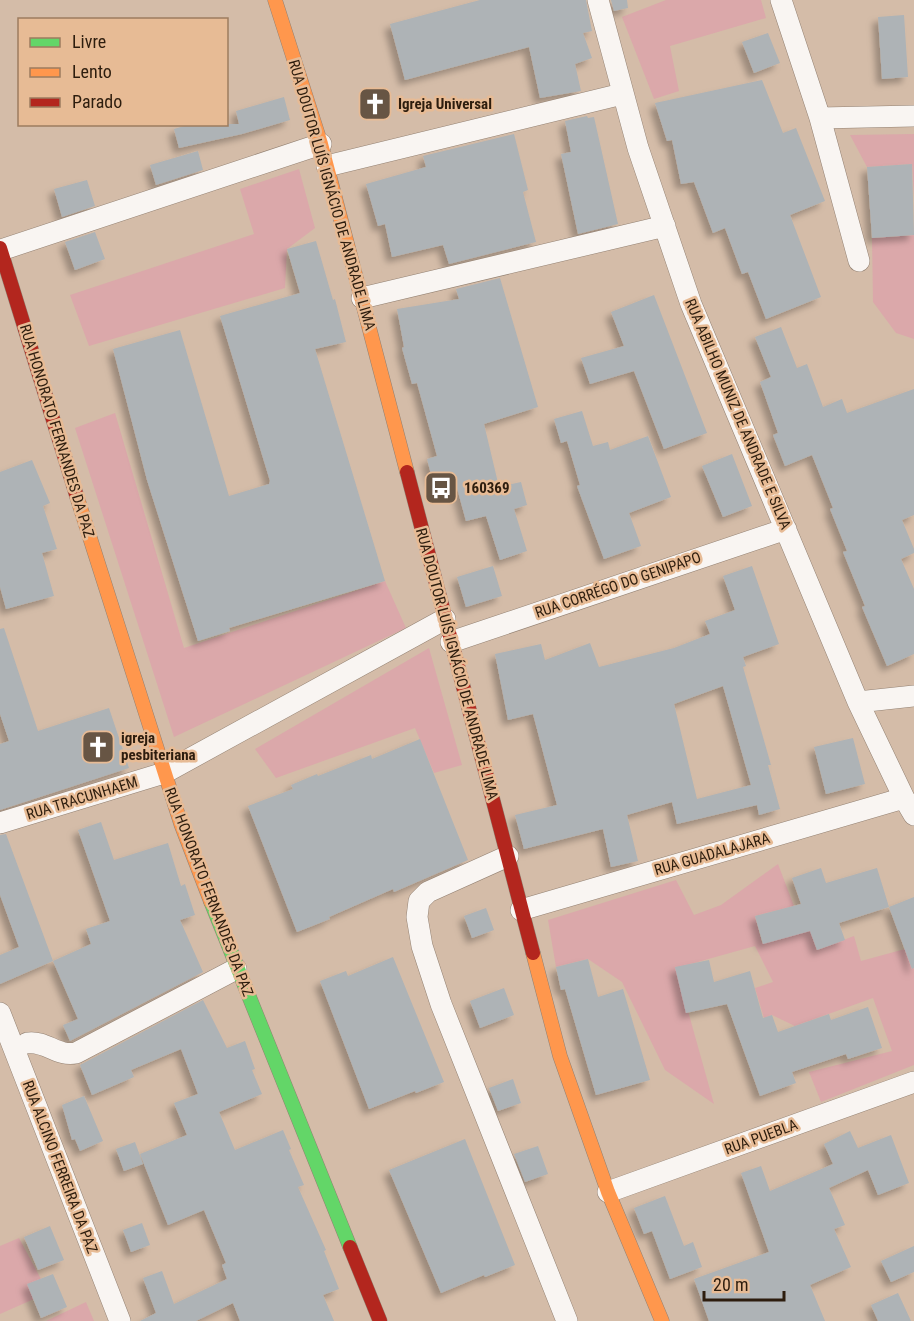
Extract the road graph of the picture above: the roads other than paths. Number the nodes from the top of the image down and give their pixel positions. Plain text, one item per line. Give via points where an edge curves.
1 (275, 0) edge
2 (598, 0) edge
3 (781, 0) edge
4 (622, 94) junction
5 (914, 116) edge
6 (820, 118) junction
7 (321, 144) junction
8 (327, 166) junction
9 (665, 226) junction
10 (0, 249) edge
11 (859, 261) dead end
12 (362, 298) junction
13 (10, 314) edge
14 (786, 529) junction
15 (445, 619) junction
16 (451, 642) junction
17 (914, 696) edge
18 (858, 702) junction
19 (164, 773) junction
20 (909, 807) edge
21 (0, 823) edge
22 (508, 856) junction
23 (521, 910) junction
24 (236, 969) junction
25 (0, 1013) edge
26 (27, 1043) dead end
27 (914, 1082) edge
28 (608, 1192) junction
29 (120, 1321) edge
30 (380, 1321) edge
31 (567, 1321) edge
32 (662, 1321) edge

1 - 7 main road, RUA DOUTOR LUÍS IGNÁCIO DE ANDRADE LIMA
2 - 4 street, RUA ABILHO MUNIZ DE ANDRADE E SILVA
3 - 6 street
4 - 8 street
4 - 9 street, RUA ABILHO MUNIZ DE ANDRADE E SILVA
5 - 6 street
6 - 11 street
7 - 8 main road, RUA DOUTOR LUÍS IGNÁCIO DE ANDRADE LIMA
7 - 10 street
8 - 12 main road, RUA DOUTOR LUÍS IGNÁCIO DE ANDRADE LIMA
9 - 12 street
9 - 14 street, RUA ABILHO MUNIZ DE ANDRADE E SILVA via 691,304
10 - 13 main road, RUA HONORATO FERNANDES DA PAZ
12 - 15 main road, RUA DOUTOR LUÍS IGNÁCIO DE ANDRADE LIMA
13 - 19 main road, RUA HONORATO FERNANDES DA PAZ
14 - 16 street, RUA CORRÉGO DO GENIPAPO
14 - 18 street, RUA ABILHO MUNIZ DE ANDRADE E SILVA
15 - 16 main road, RUA DOUTOR LUÍS IGNÁCIO DE ANDRADE LIMA
15 - 19 street
16 - 22 main road, RUA DOUTOR LUÍS IGNÁCIO DE ANDRADE LIMA
17 - 18 street
18 - 20 street, RUA ABILHO MUNIZ DE ANDRADE E SILVA
19 - 21 street, RUA TRACUNHAEM
19 - 24 main road, RUA HONORATO FERNANDES DA PAZ
20 - 23 street, RUA GUADALAJARA
22 - 23 main road, RUA DOUTOR LUÍS IGNÁCIO DE ANDRADE LIMA
22 - 31 street via 428,892 419,901 417,917 441,1004
23 - 28 main road, RUA DOUTOR LUÍS IGNÁCIO DE ANDRADE LIMA via 560,1056
24 - 26 street via 76,1053
24 - 30 main road, RUA HONORATO FERNANDES DA PAZ
25 - 29 street, RUA ALCINO FERREIRA DA PAZ
27 - 28 street, RUA PUEBLA
28 - 32 main road, RUA DOUTOR LUÍS IGNÁCIO DE ANDRADE LIMA

